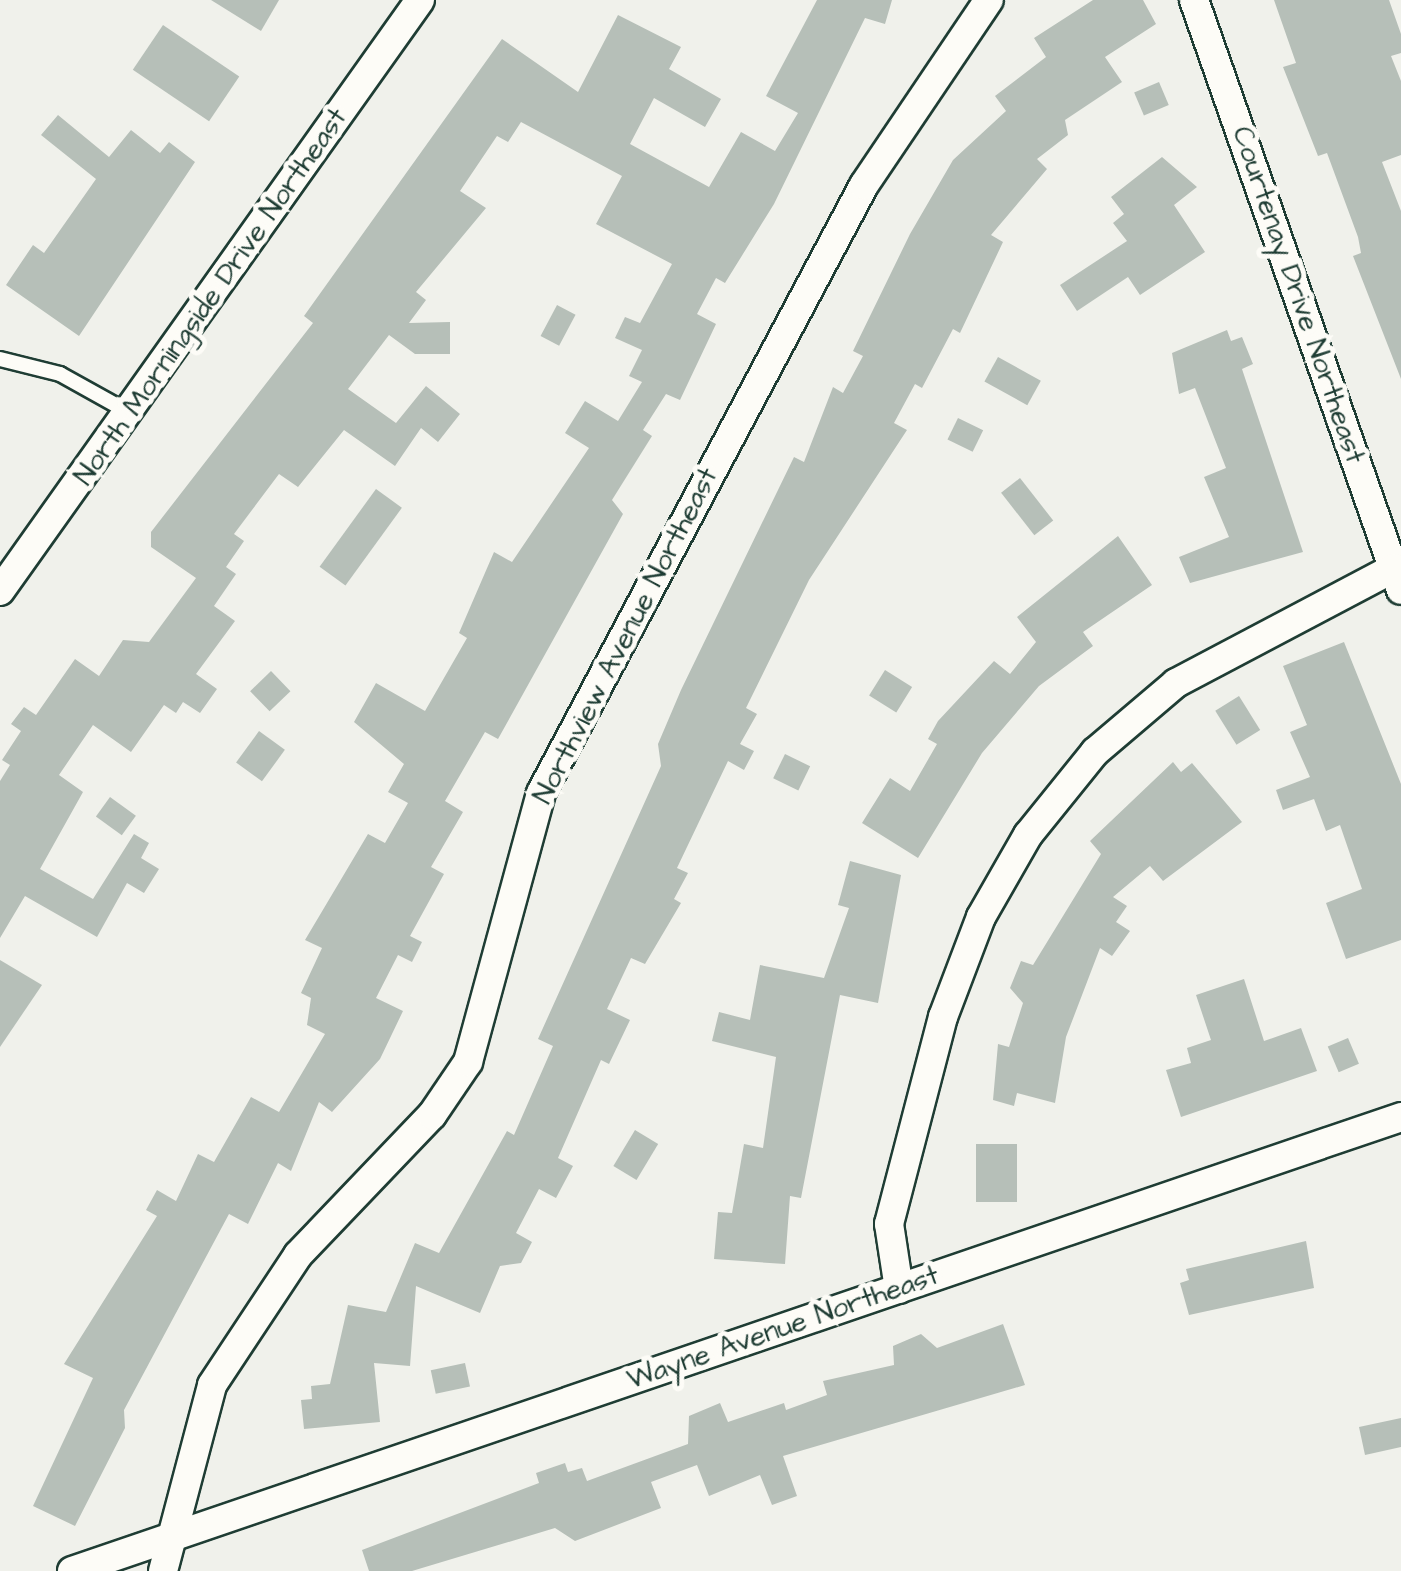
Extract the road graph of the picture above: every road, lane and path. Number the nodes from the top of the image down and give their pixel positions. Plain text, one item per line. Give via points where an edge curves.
1 (420, 0) edge
2 (989, 0) edge
3 (1194, 0) edge
4 (0, 359) edge
5 (130, 413) junction
6 (1397, 579) edge
7 (0, 591) edge
8 (1401, 1117) edge
9 (898, 1289) junction
10 (166, 1538) junction
11 (72, 1571) edge
12 (163, 1571) edge

1 - 5 street, North Morningside Drive Northeast
2 - 10 street, Northview Avenue Northeast via 864,185 541,793 468,1062 432,1115 298,1255 234,1346 196,1425
3 - 6 street, Courtenay Drive Northeast
4 - 5 lane via 60,374
5 - 7 street, North Morningside Drive Northeast
6 - 9 street via 1176,683 1095,752 1028,834 980,917 943,1017 889,1224
8 - 9 street, Wayne Avenue Northeast
9 - 10 street, Wayne Avenue Northeast
10 - 11 street, Wayne Avenue Northeast
10 - 12 street, Northview Avenue Northeast

